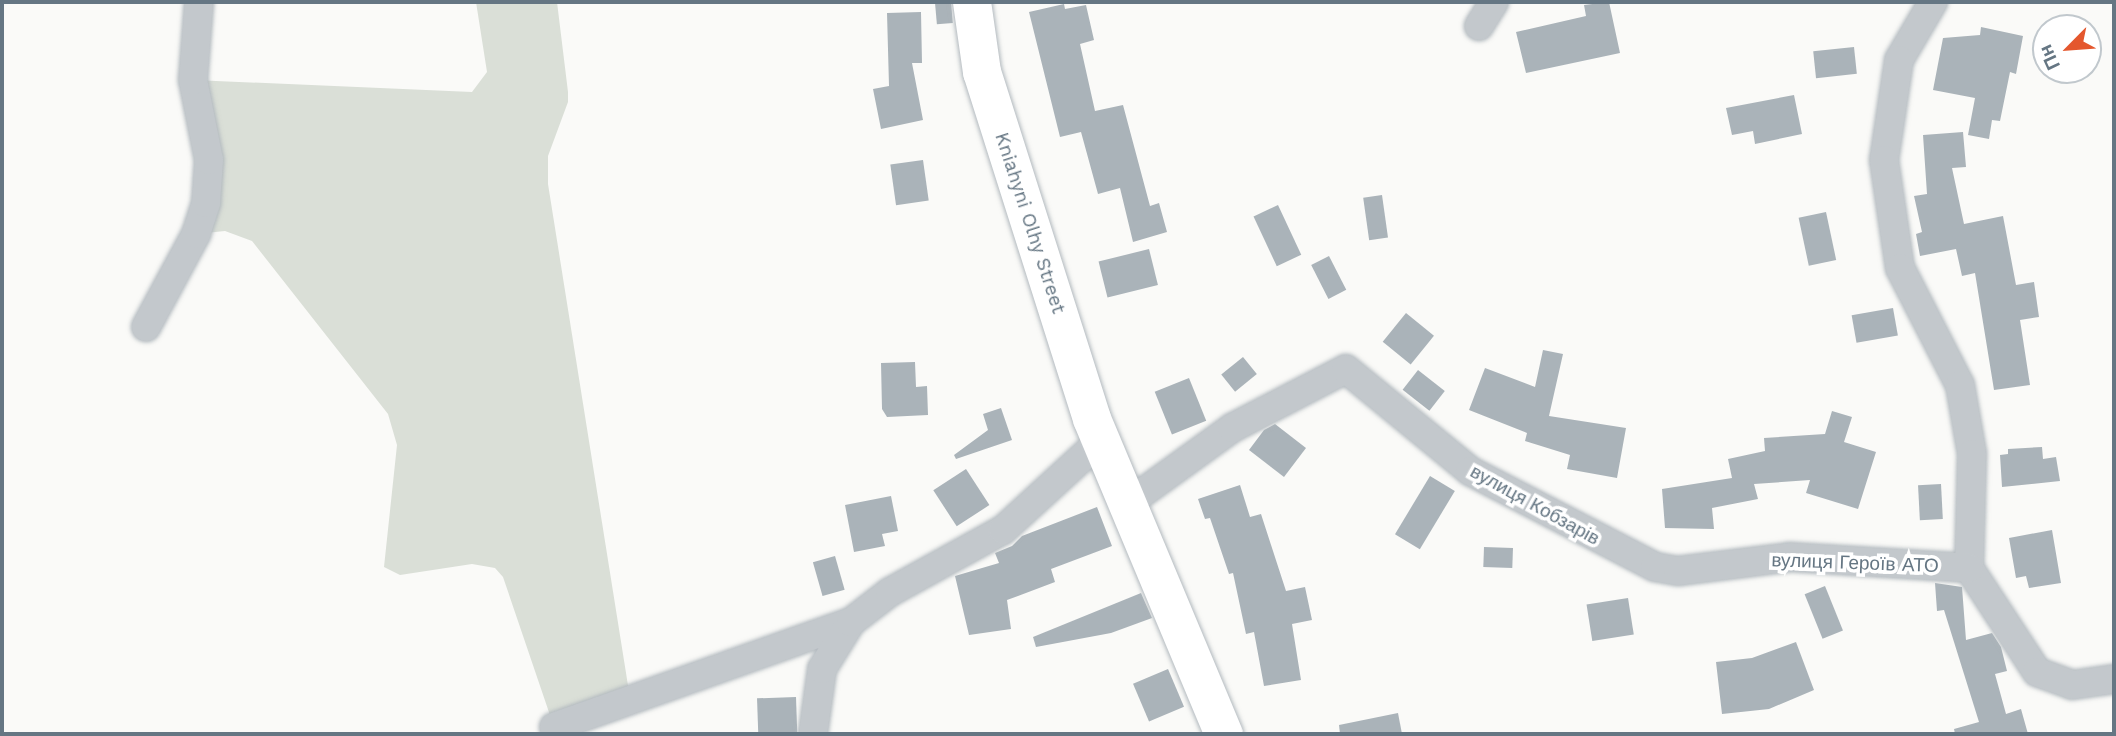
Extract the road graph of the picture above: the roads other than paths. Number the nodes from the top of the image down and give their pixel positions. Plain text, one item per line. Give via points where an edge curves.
1 (199, 2) edge
2 (972, 2) edge
3 (1494, 2) edge
4 (1933, 2) edge
5 (1479, 26) dead end
6 (146, 327) dead end
7 (1100, 441) junction
8 (1126, 504) junction
9 (1969, 568) junction
10 (851, 622) junction
11 (2114, 679) edge
12 (554, 727) dead end
13 (813, 734) edge
14 (1224, 734) edge

1 - 6 street via 193,80 209,160 206,203 195,234
2 - 7 street, Kniahyni Olhy Street via 982,72
3 - 5 street
4 - 9 street via 1899,60 1884,160 1900,268 1960,385 1972,454
7 - 8 street, Kniahyni Olhy Street
7 - 10 street via 1003,530 890,592
8 - 9 street, вулиця Героїв АТО via 1232,428 1346,369 1470,471 1655,567 1678,571 1790,557
8 - 14 street, Kniahyni Olhy Street
9 - 11 street via 2037,672 2072,685
10 - 12 street
10 - 13 street via 822,669

